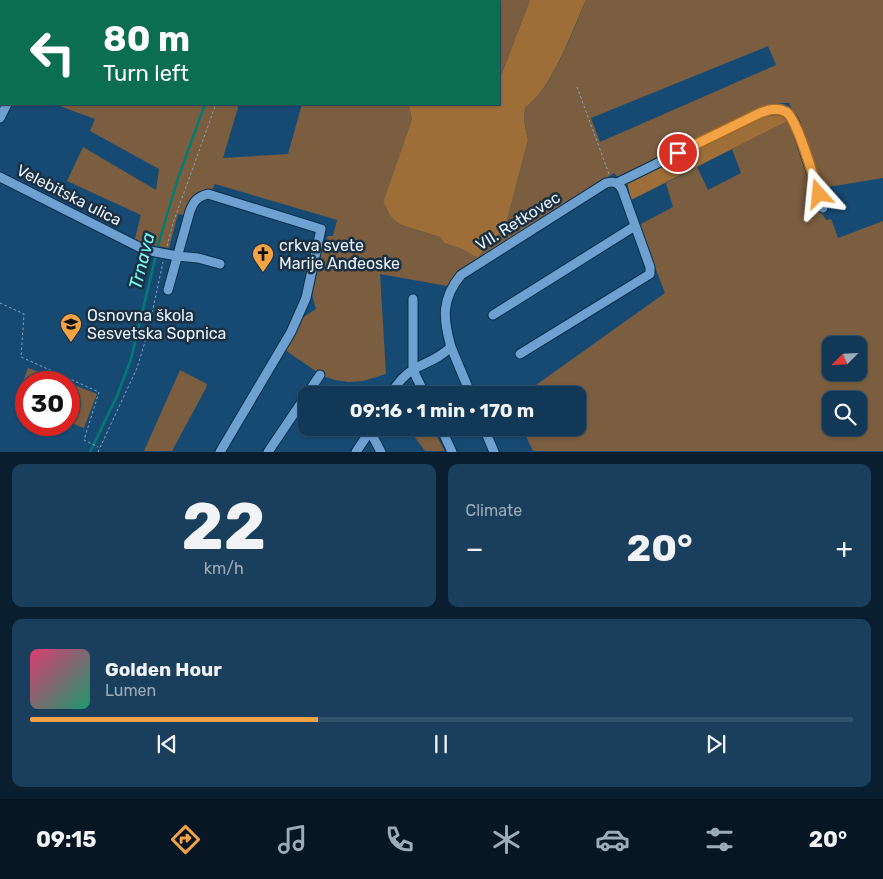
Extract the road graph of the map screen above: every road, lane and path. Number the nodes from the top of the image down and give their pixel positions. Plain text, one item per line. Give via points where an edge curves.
1 (577, 87) dead end
2 (6, 105) edge
3 (216, 105) edge
4 (0, 118) edge
5 (0, 177) edge
6 (614, 182) junction
7 (823, 208) dead end
8 (635, 226) junction
9 (164, 254) junction
10 (177, 256) junction
11 (220, 264) dead end
12 (168, 290) dead end
13 (412, 299) dead end
14 (0, 303) edge
15 (493, 315) dead end
16 (451, 346) junction
17 (520, 354) dead end
18 (413, 370) junction
19 (320, 375) dead end
20 (396, 386) edge
21 (421, 386) edge
22 (467, 386) edge
23 (366, 436) edge
24 (374, 436) edge
25 (445, 436) edge
26 (487, 436) edge
27 (99, 447) junction
28 (98, 452) edge
29 (220, 452) edge
30 (268, 452) edge
31 (356, 452) edge
32 (380, 452) edge
33 (452, 452) edge
34 (494, 452) edge

1 - 6 path
2 - 4 street
3 - 9 path
5 - 9 street, Velebitska ulica via 136,246
6 - 7 street, VII. Retkovec via 760,113 780,109 787,112 795,123
6 - 8 street via 622,189
6 - 16 street, VII. Retkovec via 606,183 461,276 447,296 445,323
8 - 15 street
8 - 17 street via 650,274
9 - 10 street, Velebitska ulica
9 - 27 path via 137,368
10 - 11 street, Velebitska ulica
10 - 12 street
10 - 29 street via 193,201 208,194 321,229 306,298 291,332
13 - 18 street
14 - 27 path via 24,314 22,357 99,392 84,440
16 - 18 street via 435,360
16 - 22 street, VII. Retkovec
18 - 20 street
18 - 21 street
19 - 30 street
23 - 31 street
24 - 32 street
25 - 33 street
26 - 34 street
27 - 28 path

